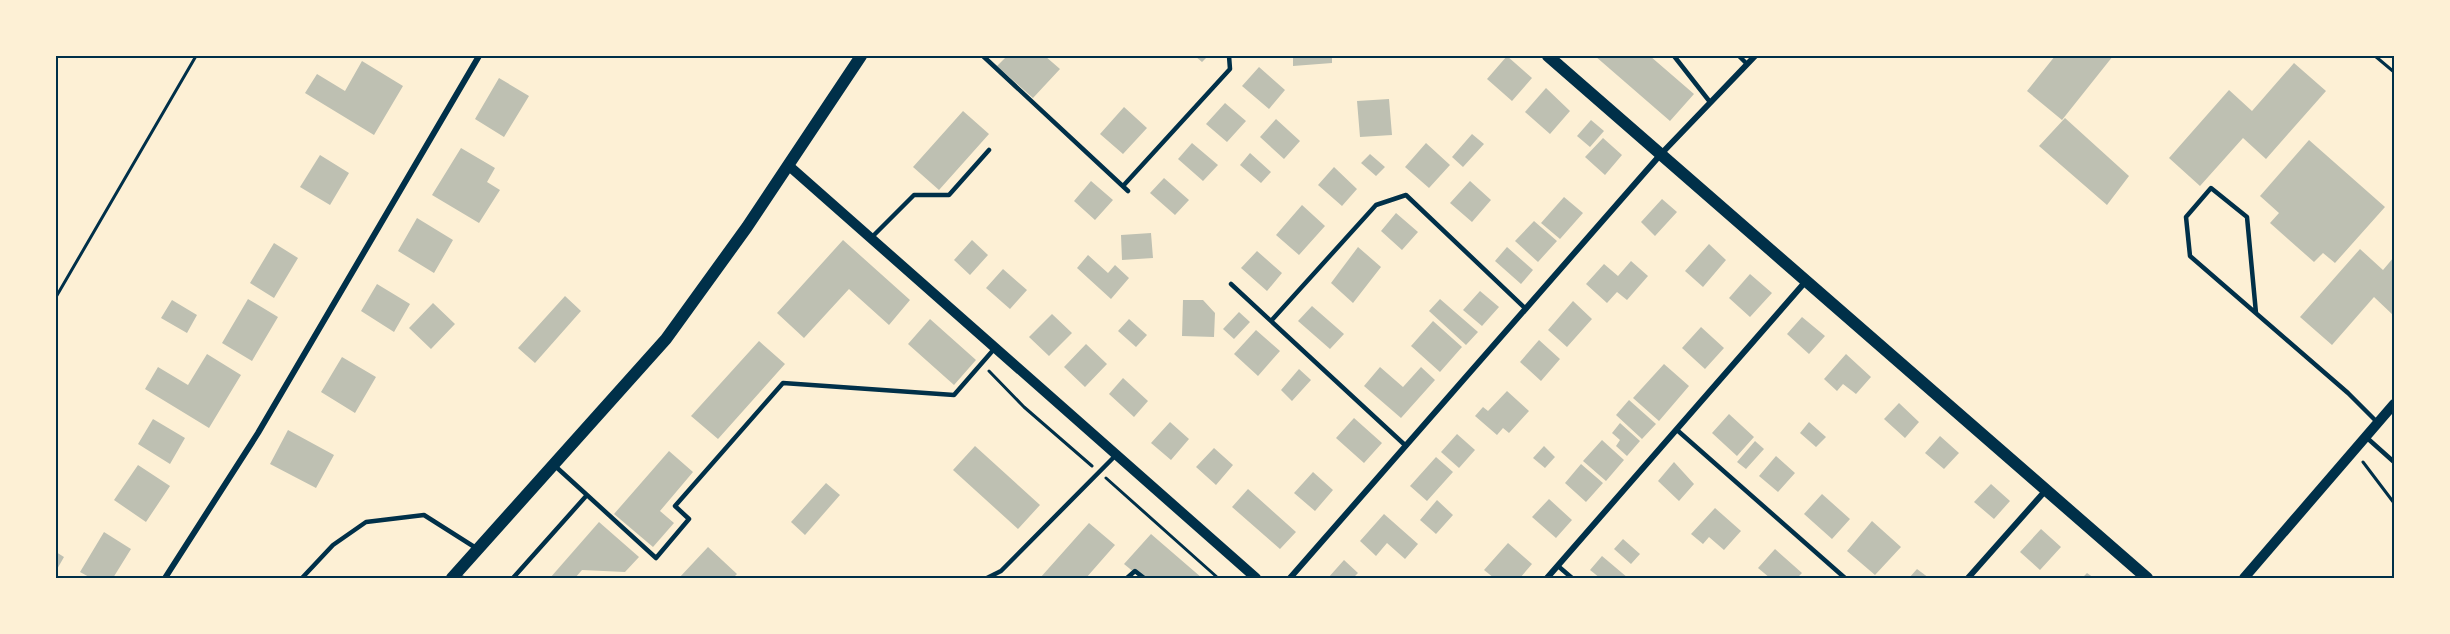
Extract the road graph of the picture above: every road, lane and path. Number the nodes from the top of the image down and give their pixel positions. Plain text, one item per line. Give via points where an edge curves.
1 (196, 56) edge
2 (479, 56) edge
3 (861, 56) edge
4 (984, 56) edge
5 (1229, 56) edge
6 (1548, 56) edge
7 (1674, 56) edge
8 (1739, 56) edge
9 (1755, 56) edge
10 (2375, 56) edge
11 (1747, 64) junction
12 (2394, 72) edge
13 (1710, 102) junction
14 (989, 150) dead end
15 (1661, 154) junction
16 (788, 165) junction
17 (1123, 186) junction
18 (1128, 191) dead end
19 (871, 238) junction
20 (1806, 280) junction
21 (1230, 284) dead end
22 (56, 297) edge
23 (1526, 309) junction
24 (2256, 313) junction
25 (1271, 321) junction
26 (995, 348) junction
27 (2394, 404) edge
28 (2378, 423) junction
29 (1677, 430) junction
30 (2369, 439) junction
31 (1406, 446) junction
32 (1116, 454) junction
33 (2394, 462) edge
34 (554, 465) junction
35 (2046, 490) junction
36 (587, 495) junction
37 (2394, 503) edge
38 (478, 550) junction
39 (1558, 566) junction
40 (457, 578) edge
41 (165, 579) edge
42 (302, 579) edge
43 (513, 579) edge
44 (987, 579) edge
45 (1127, 579) edge
46 (1144, 579) edge
47 (1256, 579) edge
48 (1290, 579) edge
49 (1547, 579) edge
50 (1572, 579) edge
51 (1845, 579) edge
52 (1968, 579) edge
53 (2146, 579) edge
54 (2244, 579) edge

1 - 22 path
2 - 41 street via 258,433
3 - 16 main road
4 - 17 lane
5 - 17 lane via 1230,69
6 - 15 main road
7 - 13 lane
8 - 11 lane
9 - 11 street
10 - 12 path
11 - 13 street
13 - 15 street
14 - 19 lane via 949,195 914,195
15 - 20 main road
15 - 23 street
16 - 19 street
16 - 34 main road via 671,332
17 - 18 lane
19 - 26 street
20 - 29 street
20 - 35 main road
21 - 25 lane
23 - 25 lane via 1406,195 1376,205
23 - 31 street
24 - 24 lane via 2190,256 2186,217 2211,188 2247,218
24 - 28 lane
25 - 31 lane
26 - 32 street
26 - 36 lane via 954,395 783,383 675,506 689,519 656,558
27 - 28 street
28 - 30 street
29 - 39 street
29 - 51 lane
30 - 33 lane
30 - 37 path via 2363,462
30 - 54 street
31 - 48 street
32 - 44 lane via 1001,570
32 - 47 street
34 - 36 lane
34 - 38 main road
35 - 52 street
35 - 53 main road
36 - 43 lane
38 - 40 main road
38 - 42 lane via 424,515 366,522 333,545
39 - 49 street
39 - 50 lane
45 - 46 lane via 1135,571

